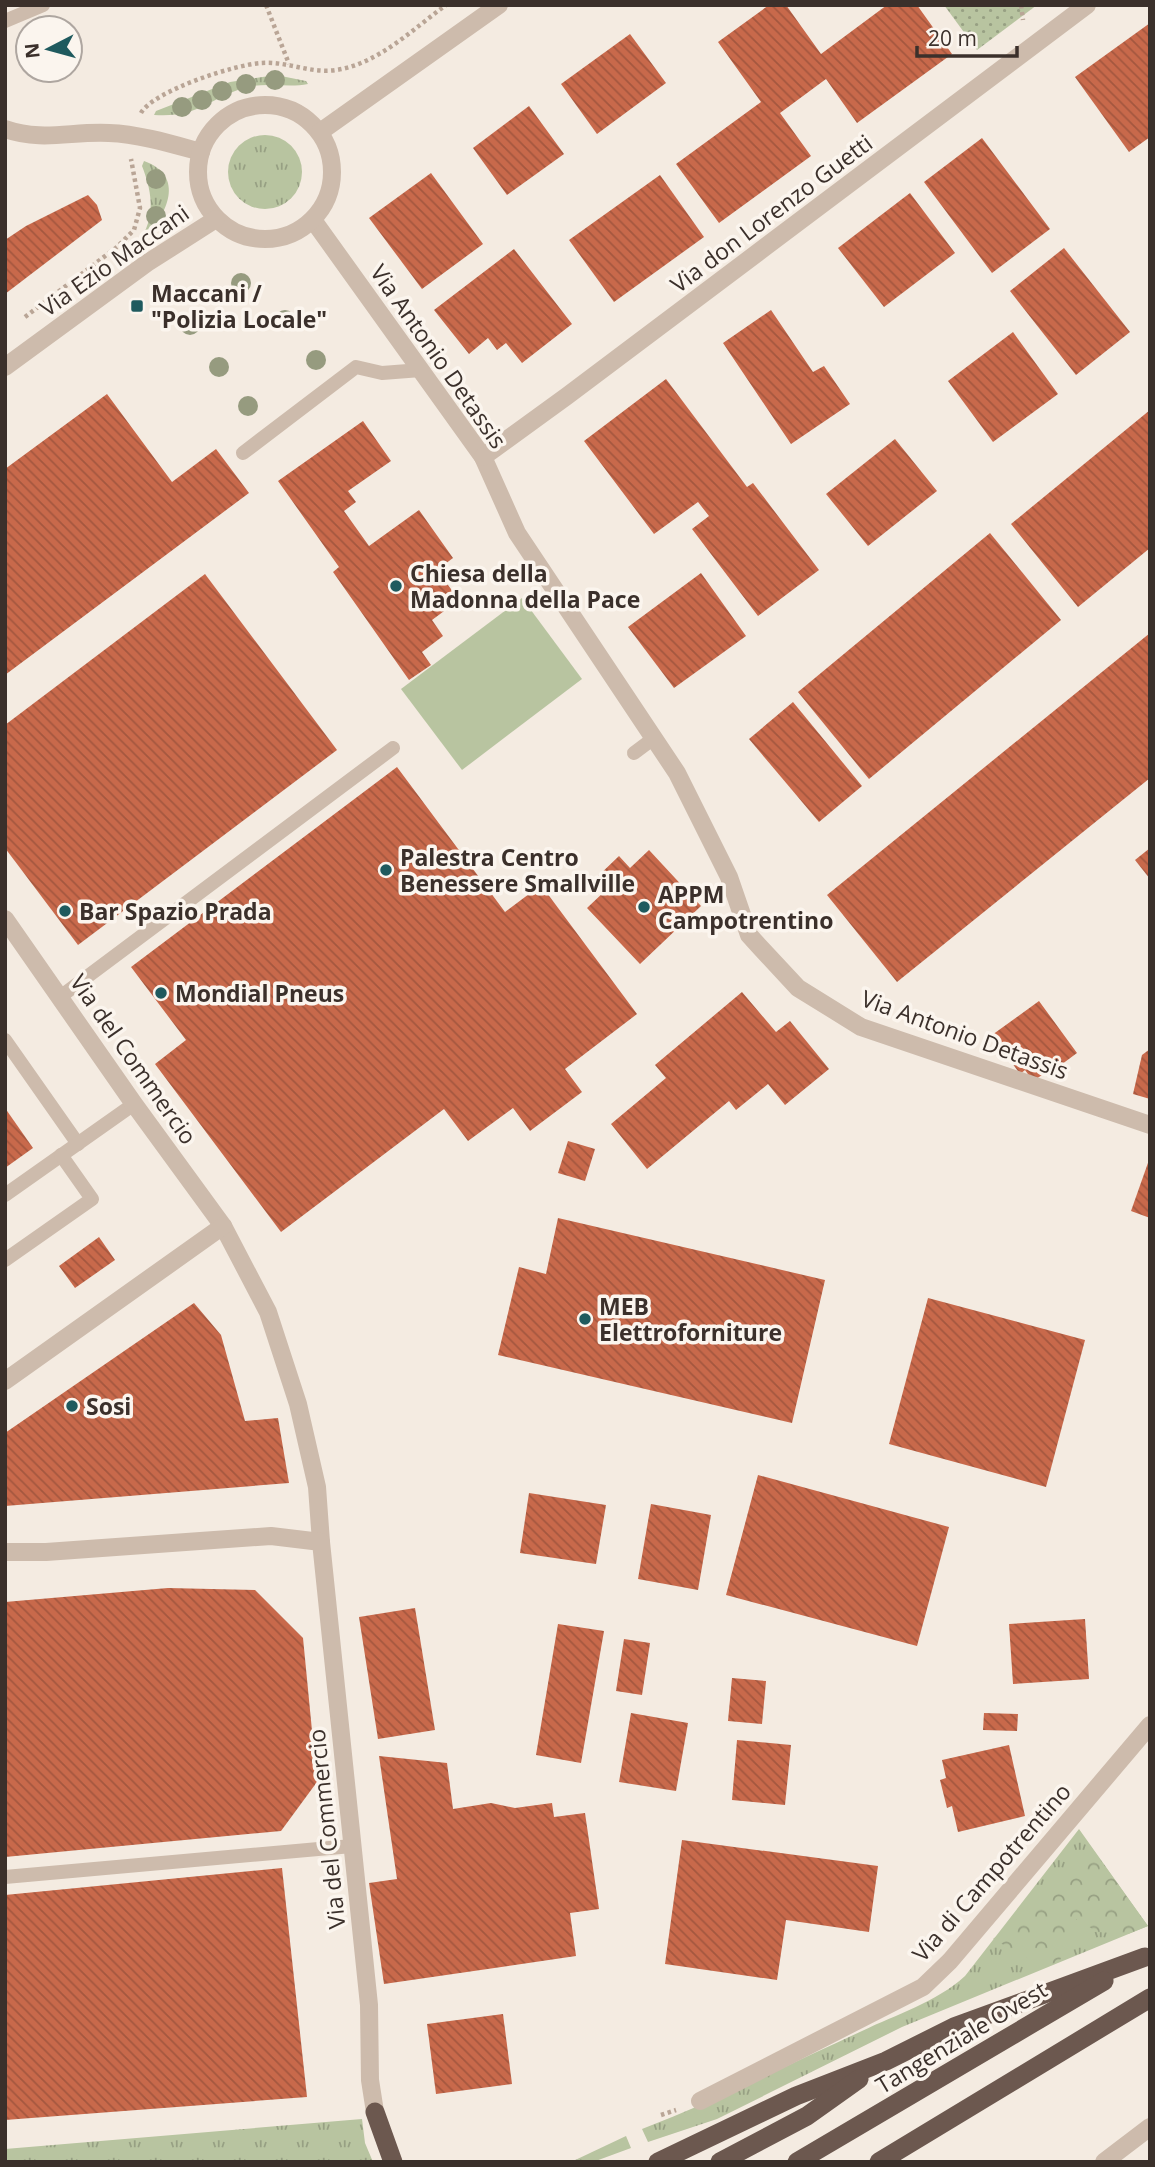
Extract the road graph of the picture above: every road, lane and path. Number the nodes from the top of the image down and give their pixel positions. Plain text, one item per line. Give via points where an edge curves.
1 (43, 5) edge
2 (266, 5) edge
3 (446, 5) edge
4 (499, 5) edge
5 (1021, 5) edge
6 (1087, 5) edge
7 (1023, 20) dead end
8 (5, 21) edge
9 (289, 64) junction
10 (140, 115) dead end
11 (5, 129) edge
12 (320, 132) junction
13 (201, 152) junction
14 (131, 157) dead end
15 (216, 219) junction
16 (313, 220) junction
17 (16, 324) dead end
18 (5, 367) edge
19 (421, 370) junction
20 (243, 453) dead end
21 (483, 457) junction
22 (654, 738) junction
23 (393, 748) dead end
24 (634, 753) dead end
25 (5, 919) edge
26 (60, 997) junction
27 (5, 1040) edge
28 (134, 1104) junction
29 (1150, 1125) edge
30 (78, 1144) junction
31 (61, 1155) junction
32 (5, 1195) edge
33 (223, 1226) junction
34 (5, 1260) edge
35 (5, 1381) edge
36 (321, 1542) junction
37 (5, 1552) edge
38 (1150, 1725) edge
39 (352, 1846) junction
40 (5, 1877) edge
41 (1147, 1956) edge
42 (1150, 1998) edge
43 (886, 2060) junction
44 (700, 2101) dead end
45 (375, 2112) joint
46 (1150, 2127) edge
47 (393, 2162) edge
48 (657, 2162) edge
49 (720, 2162) edge
50 (797, 2162) edge
51 (879, 2162) edge
52 (1104, 2162) edge

1 - 8 lane
2 - 9 path
3 - 9 path via 361,63 336,70
4 - 12 street
5 - 7 path
6 - 21 street, Via don Lorenzo Guetti
9 - 10 path via 230,68 159,96
11 - 13 street via 44,137 111,133
12 - 13 street via 295,111 270,104 244,107 213,129
12 - 16 street via 331,159 332,183
13 - 15 street, Via Ezio Maccani via 200,187
14 - 17 path via 140,208 134,230
15 - 16 street, Via Ezio Maccani via 237,233 261,239 286,236
15 - 18 street, Via Ezio Maccani via 147,263
16 - 19 street, Via Antonio Detassis
19 - 20 lane via 382,373 356,367
19 - 21 street, Via Antonio Detassis
21 - 22 street, Via Antonio Detassis via 517,533
22 - 24 lane
22 - 29 street, Via Antonio Detassis via 677,773 729,877 749,934 798,988 862,1027
23 - 26 lane
25 - 26 street, Via del Commercio
26 - 28 street, Via del Commercio
27 - 30 lane
28 - 30 lane
28 - 33 street, Via del Commercio
30 - 31 lane
31 - 32 lane
31 - 34 lane via 92,1199
33 - 35 street
33 - 36 street, Via del Commercio via 268,1312 298,1404 317,1488
36 - 37 street via 271,1536
36 - 39 street, Via del Commercio
38 - 44 street, Via di Campotrentino via 923,1987
39 - 40 lane
39 - 45 street, Via del Commercio
41 - 43 highway via 954,2027
41 - 50 highway, Tangenziale Ovest
42 - 51 highway
43 - 48 highway via 796,2096
43 - 49 highway via 807,2116
45 - 47 highway
46 - 52 street

